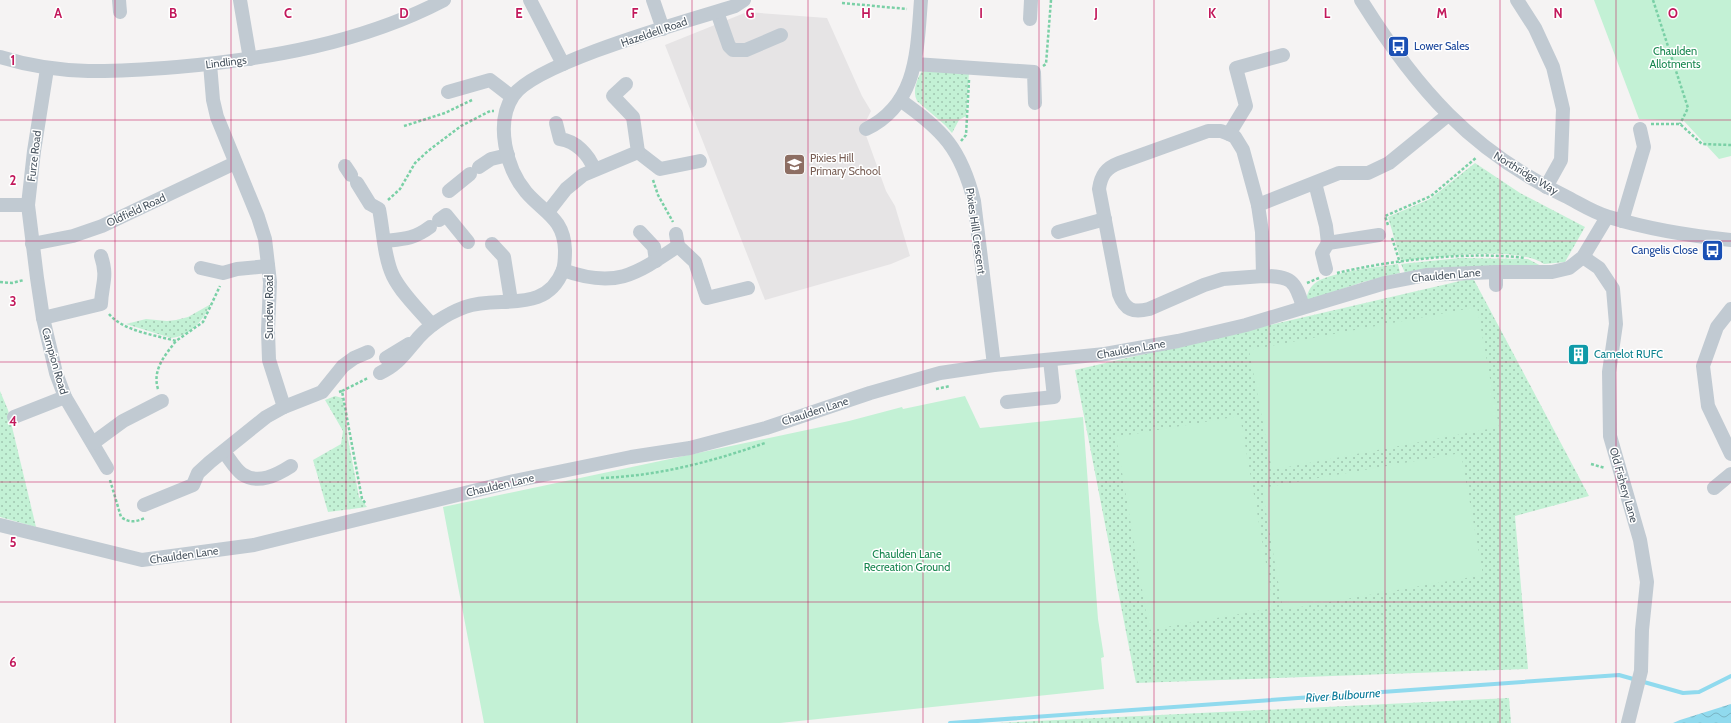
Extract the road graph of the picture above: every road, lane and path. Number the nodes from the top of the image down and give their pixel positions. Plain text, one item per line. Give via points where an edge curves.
1 (240, 0) edge
2 (444, 0) edge
3 (530, 0) edge
4 (653, 0) edge
5 (744, 0) edge
6 (1031, 0) edge
7 (1051, 0) edge
8 (1361, 0) edge
9 (1517, 0) edge
10 (1653, 0) edge
11 (842, 3) dead end
12 (920, 5) edge
13 (717, 12) junction
14 (1030, 19) dead end
15 (663, 29) junction
16 (781, 35) dead end
17 (1283, 55) dead end
18 (0, 57) edge
19 (250, 58) junction
20 (210, 64) junction
21 (563, 64) junction
22 (916, 64) junction
23 (970, 68) junction
24 (47, 69) junction
25 (1028, 72) junction
26 (626, 84) dead end
27 (448, 92) dead end
28 (477, 97) dead end
29 (512, 97) junction
30 (900, 100) junction
31 (1035, 103) dead end
32 (505, 114) junction
33 (1448, 115) junction
34 (556, 123) dead end
35 (1680, 124) junction
36 (404, 126) dead end
37 (866, 129) dead end
38 (1640, 129) joint
39 (1228, 134) junction
40 (1731, 145) edge
41 (953, 147) junction
42 (1486, 149) junction
43 (638, 152) junction
44 (508, 155) junction
45 (700, 161) dead end
46 (651, 162) junction
47 (235, 163) junction
48 (594, 169) junction
49 (351, 175) dead end
50 (1316, 183) junction
51 (1546, 187) junction
52 (450, 191) dead end
53 (28, 205) junction
54 (1258, 205) junction
55 (0, 206) edge
56 (379, 209) junction
57 (548, 212) junction
58 (1607, 217) junction
59 (1105, 219) junction
60 (1622, 221) junction
61 (640, 232) dead end
62 (1058, 232) dead end
63 (1386, 233) junction
64 (677, 240) junction
65 (1731, 240) edge
66 (385, 241) junction
67 (468, 242) dead end
68 (1328, 243) junction
69 (32, 244) junction
70 (492, 244) dead end
71 (101, 256) dead end
72 (1583, 257) junction
73 (656, 261) junction
74 (268, 266) junction
75 (201, 268) dead end
76 (1326, 269) dead end
77 (563, 270) junction
78 (223, 274) junction
79 (1263, 276) junction
80 (37, 278) junction
81 (1405, 279) junction
82 (0, 282) edge
83 (748, 288) dead end
84 (511, 301) junction
85 (101, 304) junction
86 (1302, 307) junction
87 (1731, 309) edge
88 (43, 318) junction
89 (432, 325) junction
90 (176, 341) junction
91 (414, 343) junction
92 (368, 352) dead end
93 (386, 358) dead end
94 (1050, 360) junction
95 (994, 365) junction
96 (380, 373) joint
97 (342, 391) junction
98 (322, 392) junction
99 (65, 397) junction
100 (162, 401) joint
101 (1007, 402) dead end
102 (284, 407) junction
103 (14, 417) dead end
104 (93, 444) junction
105 (224, 452) junction
106 (1731, 454) edge
107 (291, 466) dead end
108 (106, 468) dead end
109 (1731, 474) edge
110 (1714, 488) dead end
111 (144, 505) dead end
112 (360, 519) junction
113 (0, 525) edge
114 (1628, 723) edge

1 - 19 street
2 - 19 street, Lindlings via 391,24 352,37 300,50
3 - 21 street
4 - 15 street
5 - 13 street, Hazeldell Road
6 - 14 street
7 - 25 path via 1046,64
8 - 33 street, Northridge Way via 1406,66
9 - 51 street via 1535,28 1552,67 1563,109 1561,160
10 - 35 path via 1688,108
11 - 12 path
12 - 22 street
13 - 15 street, Hazeldell Road
13 - 16 street via 729,46 733,50 746,50
15 - 21 street, Hazeldell Road
17 - 39 street via 1236,68 1246,106
18 - 24 street, Lindlings
19 - 20 street, Lindlings
20 - 24 street, Lindlings via 120,72
20 - 47 street, Sundew Road via 217,117
21 - 29 street, Hazeldell Road via 530,80
22 - 23 street
22 - 30 street
23 - 25 street
23 - 41 path via 966,135
24 - 53 street, Furze Road
25 - 31 street
26 - 43 street via 613,96 633,117
27 - 29 street via 490,80
28 - 36 path via 445,113
29 - 32 street
30 - 37 street via 879,123
30 - 41 street, Pixies Hill Crescent via 924,116
32 - 44 street via 503,137
32 - 56 path via 490,110 461,126 415,162 400,188
33 - 42 street, Northridge Way
33 - 50 street via 1389,163 1368,173 1339,173
34 - 48 street via 560,139 568,140 590,158
35 - 38 path via 1646,124
35 - 40 path via 1702,144
38 - 60 street via 1644,147
39 - 54 street via 1235,138 1243,150
39 - 59 street via 1208,131 1111,166 1105,171 1099,189
41 - 95 street, Pixies Hill Crescent via 969,182 974,201
42 - 51 street, Northridge Way
42 - 63 path via 1431,196 1385,216
43 - 46 street
43 - 48 street
44 - 52 street via 491,159
44 - 57 street via 526,192
45 - 46 street via 660,169
46 - 64 path via 653,182 674,222
47 - 69 street, Oldfield Road via 102,226 73,236
47 - 74 street, Sundew Road via 258,217
48 - 57 street via 575,181
49 - 56 street via 370,204
50 - 54 street
50 - 68 street
51 - 58 street, Northridge Way
53 - 55 street
53 - 69 street, Furze Road
54 - 79 street via 1262,232
56 - 66 street
57 - 77 street via 563,233
58 - 60 street, Northridge Way
58 - 72 street, Chaulden Lane
59 - 62 street
59 - 79 street via 1119,294 1126,308 1131,311 1150,309 1223,279
60 - 65 street, Northridge Way via 1707,238
61 - 73 street via 654,247
63 - 68 street
63 - 81 path
64 - 73 street
64 - 83 street via 695,262 707,298
66 - 67 street via 408,239 419,235 446,215
66 - 89 street via 392,276
68 - 76 street via 1322,253
69 - 80 street, Campion Road
70 - 84 street via 504,257
71 - 85 street via 106,277
72 - 81 street, Chaulden Lane via 1569,268 1552,272 1496,278 1450,273
72 - 114 street, Old Fishery Lane via 1599,268 1613,289 1616,324 1609,372 1610,436 1640,540 1648,582 1642,630 1641,671
73 - 77 street via 643,270 614,279 602,280
74 - 78 street via 237,269
74 - 102 street, Sundew Road via 269,360
75 - 78 street
77 - 84 street via 546,293 526,301
78 - 90 path via 220,287 203,322
79 - 86 street via 1288,279 1294,284
80 - 82 path via 12,283
80 - 88 street, Campion Road
81 - 86 street, Chaulden Lane
84 - 89 street via 466,306
85 - 88 street
85 - 90 path via 113,319 130,328
86 - 94 street, Chaulden Lane via 1246,325 1178,341
87 - 106 street via 1717,328 1703,366 1708,406
88 - 99 street, Campion Road via 56,374
89 - 91 street
90 - 100 path via 159,365 156,375 156,384
91 - 93 street via 404,346
91 - 96 street via 400,361
92 - 98 street via 343,366
94 - 95 street, Chaulden Lane
94 - 101 street via 1054,397
95 - 112 street, Chaulden Lane via 940,373 870,393 766,428 690,448 631,457 514,481
96 - 97 path
97 - 98 path via 331,395
97 - 112 path via 362,499 369,507
98 - 102 street
99 - 103 street
99 - 104 street, Campion Road
100 - 104 street via 123,421
102 - 105 street via 266,417
104 - 108 street, Campion Road
105 - 107 street via 242,474 255,478 277,475
105 - 111 street via 198,473 193,485
109 - 110 street
112 - 113 street, Chaulden Lane via 254,545 142,560

